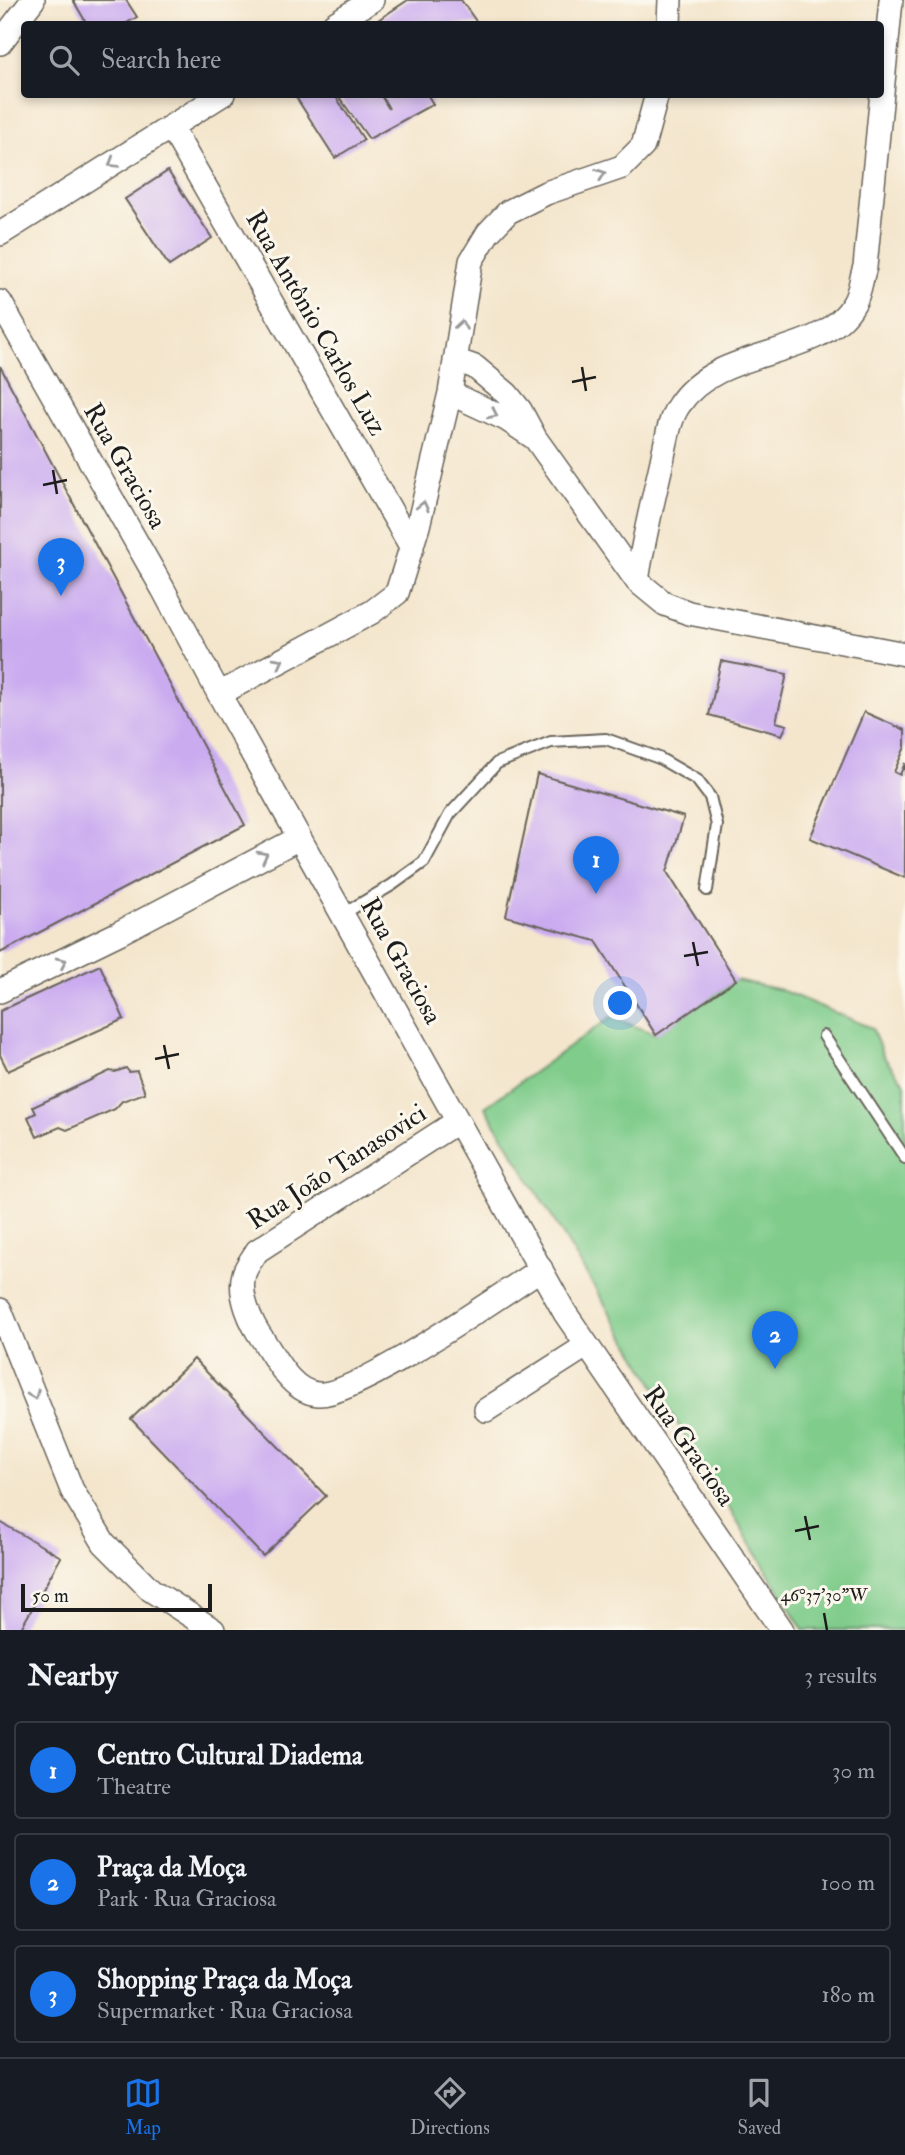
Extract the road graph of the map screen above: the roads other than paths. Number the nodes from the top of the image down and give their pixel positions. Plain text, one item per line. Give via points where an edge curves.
1 (33, 0) edge
2 (372, 0) edge
3 (670, 0) edge
4 (891, 0) edge
5 (339, 21) edge
6 (669, 21) edge
7 (0, 43) edge
8 (884, 72) edge
9 (217, 98) edge
10 (656, 98) edge
11 (881, 98) edge
12 (171, 127) junction
13 (0, 234) edge
14 (0, 302) edge
15 (455, 360) junction
16 (450, 393) junction
17 (535, 438) junction
18 (412, 548) junction
19 (637, 581) junction
20 (905, 654) edge
21 (219, 694) junction
22 (299, 838) junction
23 (707, 890) dead end
24 (343, 914) junction
25 (0, 991) edge
26 (824, 1036) dead end
27 (458, 1121) junction
28 (905, 1158) edge
29 (541, 1269) junction
30 (0, 1310) edge
31 (4, 1331) edge
32 (586, 1346) junction
33 (486, 1410) dead end
34 (212, 1630) edge
35 (782, 1630) edge

1 - 7 street
2 - 5 street
3 - 6 street
4 - 8 street
9 - 12 street
15 -> 10 street via 471,261 488,233 508,212 622,167 643,146
11 - 19 street via 865,267 855,303 834,328 740,361 699,382 678,406
12 -> 13 street
12 - 18 street, Rua Antônio Carlos Luz
14 - 21 street, Rua Graciosa
15 - 16 street
15 - 17 street via 475,367 501,387
16 -> 17 street
18 -> 16 street
17 - 19 street
21 -> 18 street via 397,593
19 - 20 street via 665,604 689,612
21 - 22 street, Rua Graciosa
22 - 24 street, Rua Graciosa
25 -> 22 street
23 - 24 lane via 717,825 710,797 697,780 659,758 606,739 551,743 497,763 450,814 424,862
24 - 27 street, Rua Graciosa
26 - 28 lane
27 - 29 street, Rua Graciosa
27 - 29 street, Rua João Tanasovici via 257,1251 244,1274 244,1295 253,1326 293,1382 317,1395 341,1391
29 - 32 street, Rua Graciosa
30 - 31 street
31 -> 34 street via 72,1490 104,1543 151,1590
32 - 33 street
32 - 35 street, Rua Graciosa

